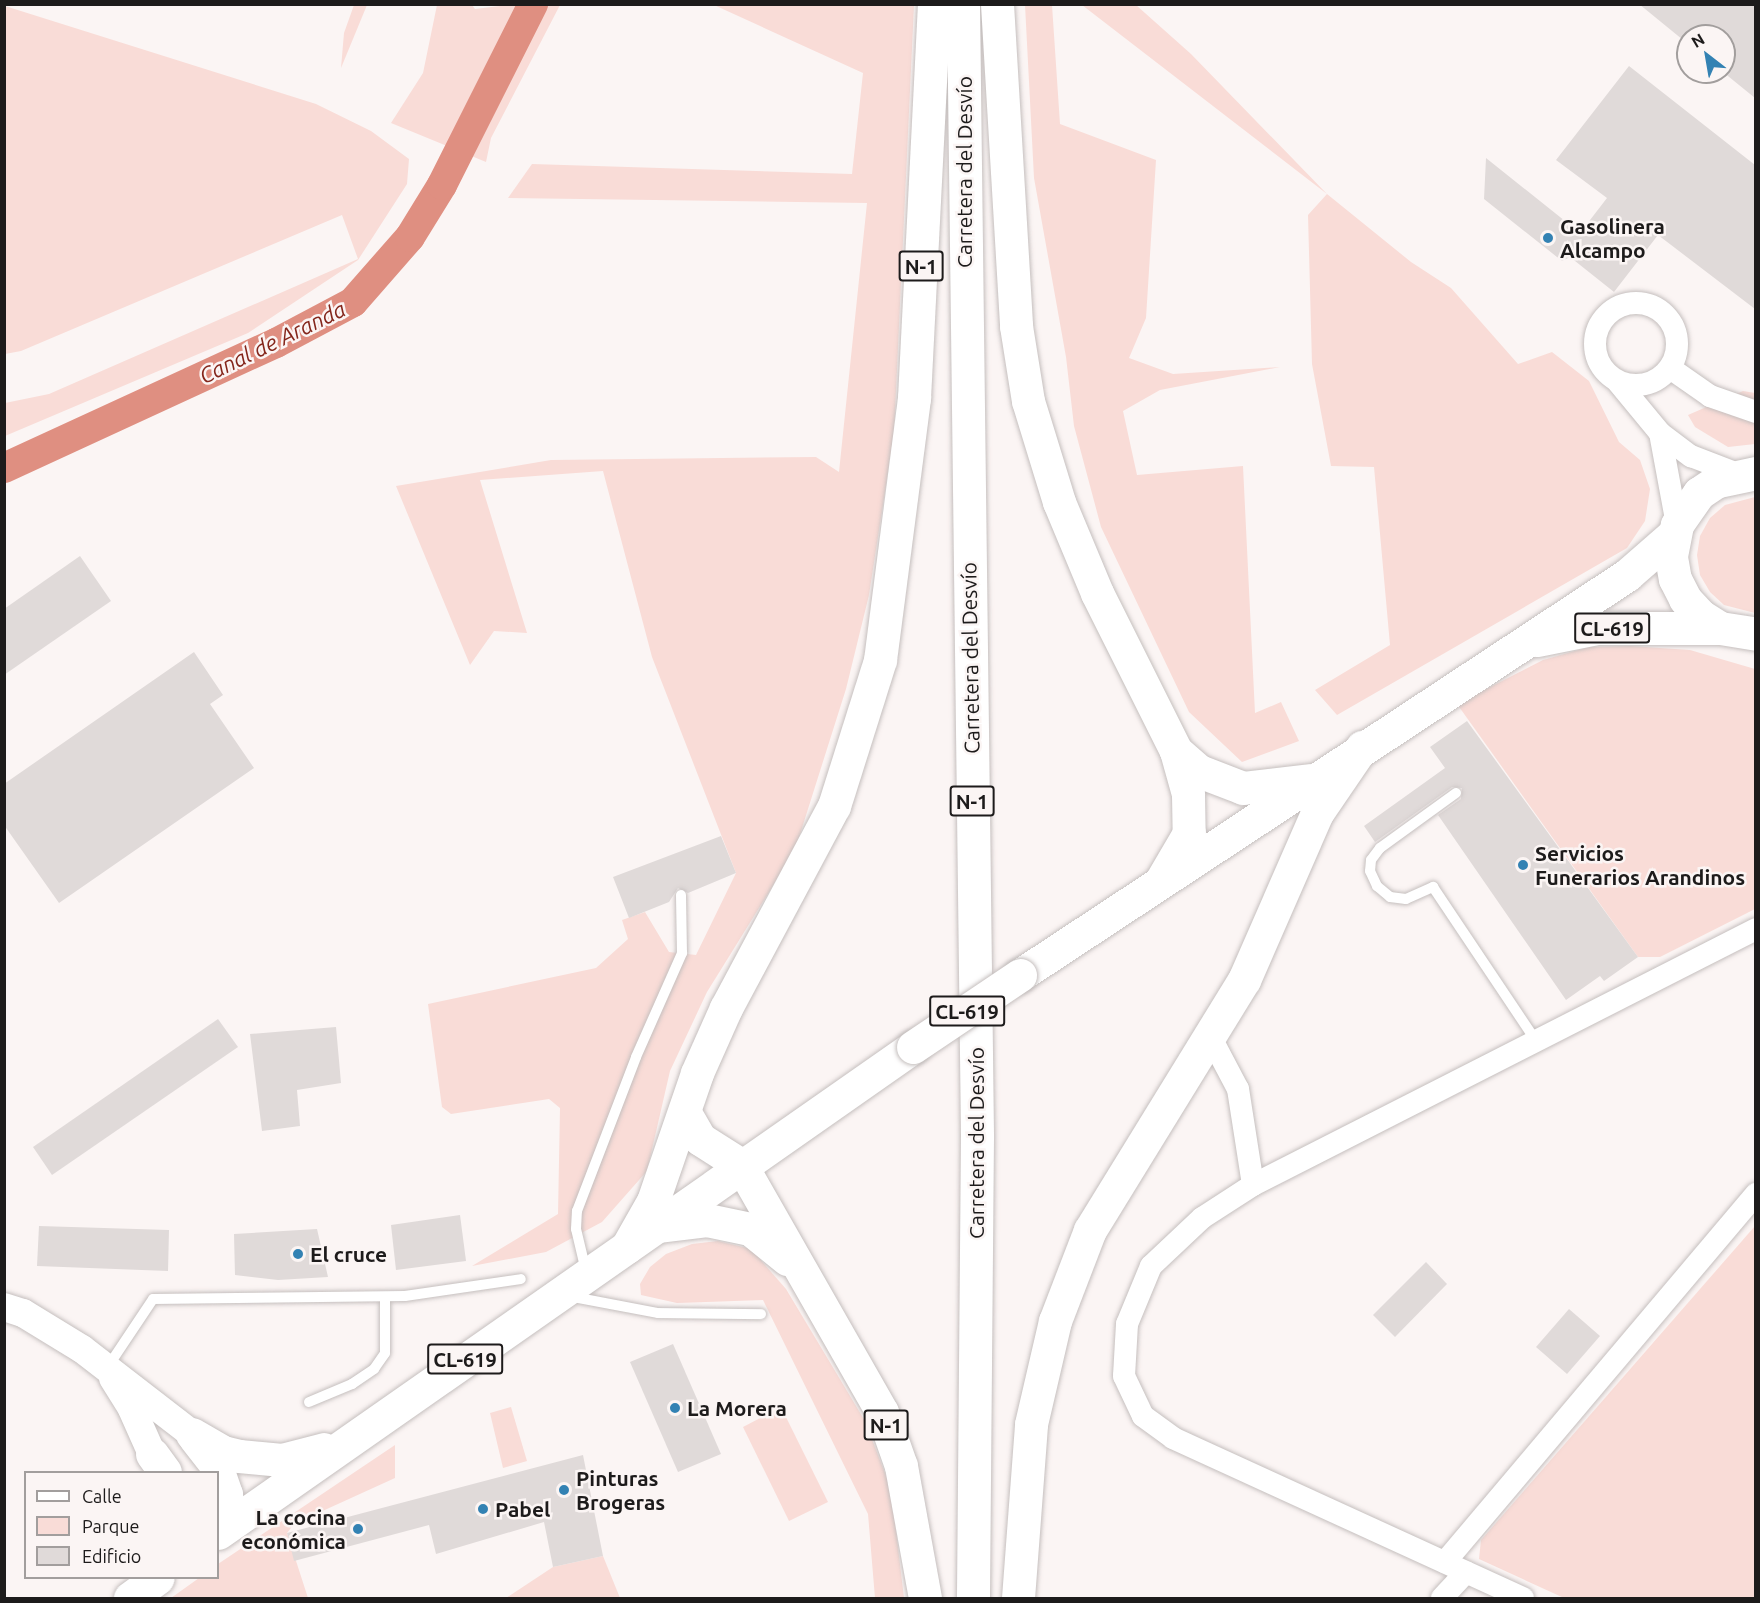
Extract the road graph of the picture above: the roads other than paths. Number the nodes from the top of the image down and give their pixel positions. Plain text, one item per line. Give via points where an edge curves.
1 (934, 4) edge
2 (963, 4) edge
3 (997, 4) edge
4 (1664, 374) junction
5 (1617, 381) junction
6 (1755, 412) edge
7 (1653, 425) junction
8 (1747, 473) edge
9 (1676, 530) junction
10 (1741, 635) edge
11 (1507, 651) junction
12 (1362, 747) junction
13 (1176, 751) junction
14 (1311, 780) junction
15 (1456, 793) dead end
16 (1161, 881) junction
17 (681, 895) dead end
18 (1755, 929) edge
19 (1210, 1036) junction
20 (1536, 1041) junction
21 (684, 1113) junction
22 (741, 1165) junction
23 (1253, 1185) junction
24 (1755, 1194) edge
25 (657, 1226) junction
26 (627, 1247) junction
27 (800, 1269) junction
28 (587, 1274) junction
29 (521, 1279) dead end
30 (558, 1294) junction
31 (385, 1297) junction
32 (4, 1307) edge
33 (761, 1314) dead end
34 (107, 1369) junction
35 (309, 1402) dead end
36 (192, 1434) junction
37 (343, 1444) junction
38 (157, 1466) edge
39 (218, 1471) edge
40 (219, 1474) edge
41 (221, 1526) edge
42 (1445, 1562) junction
43 (1467, 1572) junction
44 (156, 1579) edge
45 (134, 1591) edge
46 (926, 1599) edge
47 (973, 1599) edge
48 (1018, 1599) edge
49 (1442, 1599) edge
50 (1523, 1599) edge

1 - 21 main road, N-1 via 915,398 880,660 834,806 726,1008
2 - 47 main road, Carretera del Desvío / N-1 via 977,1136
3 - 13 main road via 1016,326 1028,401 1059,502 1097,593
4 - 5 street via 1645,385
4 - 5 street via 1678,341 1675,327 1656,307 1629,302 1606,315 1594,339 1600,364
4 - 6 street
4 - 7 street via 1649,393
5 - 7 street
7 - 8 street via 1691,456
7 - 9 street
8 - 9 main road, CL-619 via 1699,493
9 - 10 main road, CL-619 via 1671,557 1680,589 1701,616
9 - 11 main road, CL-619 via 1627,575
10 - 11 main road, CL-619 via 1597,628 1556,633
11 - 12 main road, CL-619
12 - 14 main road, CL-619
12 - 19 main road via 1317,813 1244,980
13 - 14 main road via 1199,771 1243,788
13 - 16 main road via 1188,794 1189,833
14 - 16 main road, CL-619
15 - 20 lane via 1380,848 1371,860 1370,871 1377,886 1390,897 1406,899 1433,887
16 - 22 main road, CL-619, bridge
17 - 28 lane via 682,953 588,1175 577,1212 576,1229
18 - 20 street
19 - 23 street via 1238,1089
19 - 48 main road via 1090,1230 1055,1321 1031,1424
20 - 23 street
21 - 22 main road, N-1 via 700,1139
21 - 26 main road, N-1 via 653,1201
22 - 25 main road, CL-619
22 - 27 main road, N-1
23 - 42 street via 1202,1218 1151,1266 1126,1335 1124,1376 1143,1416 1173,1438
24 - 42 street
25 - 26 main road, CL-619
25 - 27 main road via 707,1220 750,1229
26 - 28 main road, CL-619
27 - 46 main road, N-1 via 882,1412 901,1466
28 - 30 main road, CL-619
29 - 31 lane via 458,1291
30 - 33 lane via 658,1314
30 - 37 main road, CL-619
31 - 34 lane via 153,1299
31 - 35 lane via 385,1353 374,1369 352,1384
32 - 34 street via 33,1319
34 - 36 street
34 - 38 street via 132,1409
36 - 37 main road via 223,1452 282,1460
36 - 39 main road
37 - 41 main road, CL-619
40 - 41 main road via 226,1494
42 - 43 street
43 - 49 street
43 - 50 street
44 - 45 main road

